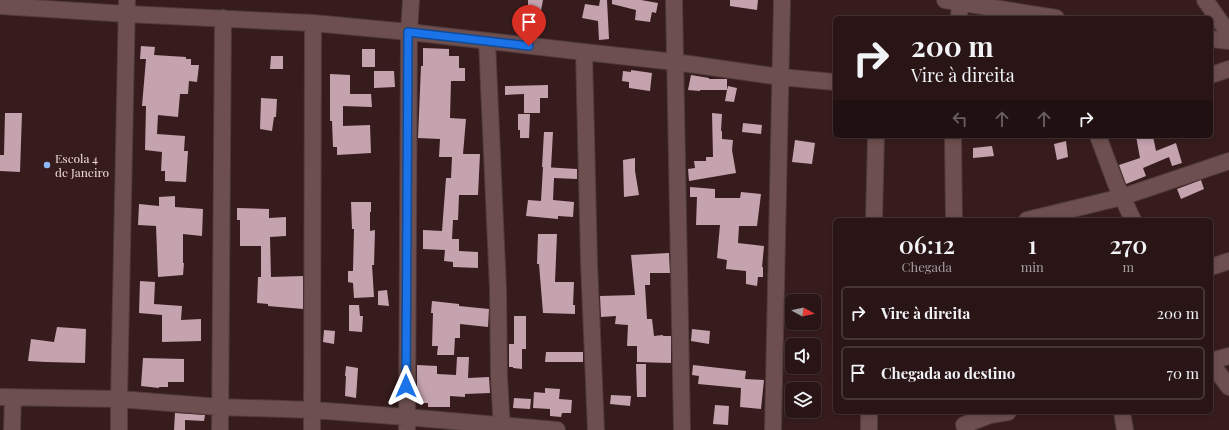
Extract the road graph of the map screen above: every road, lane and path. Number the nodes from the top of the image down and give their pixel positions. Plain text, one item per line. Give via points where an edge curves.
1 (411, 0) edge
2 (674, 0) edge
3 (782, 0) edge
4 (1205, 0) edge
5 (0, 6) edge
6 (127, 7) edge
7 (955, 7) edge
8 (1038, 16) edge
9 (223, 18) junction
10 (313, 23) junction
11 (408, 32) junction
12 (1229, 34) edge
13 (1213, 40) edge
14 (1229, 41) edge
15 (487, 42) junction
16 (584, 52) junction
17 (675, 62) junction
18 (1229, 69) edge
19 (1213, 74) edge
20 (780, 77) junction
21 (833, 82) edge
22 (876, 138) edge
23 (953, 138) edge
24 (1099, 138) edge
25 (1229, 162) edge
26 (1122, 197) junction
27 (874, 218) edge
28 (954, 218) edge
29 (1035, 218) edge
30 (1132, 218) edge
31 (1229, 261) edge
32 (1213, 266) edge
33 (1229, 356) edge
34 (1213, 361) edge
35 (1213, 365) edge
36 (1229, 387) edge
37 (6, 397) edge
38 (119, 399) junction
39 (220, 407) junction
40 (312, 410) junction
41 (869, 414) edge
42 (996, 414) edge
43 (1122, 414) edge
44 (964, 422) edge
45 (406, 423) edge
46 (502, 428) edge
47 (12, 430) edge
48 (119, 430) edge
49 (220, 430) edge
50 (312, 430) edge
51 (557, 430) edge
52 (596, 430) edge
53 (682, 430) edge
54 (773, 430) edge
55 (869, 430) edge
56 (1125, 430) edge

1 - 11 street
2 - 17 street
3 - 20 street
4 - 12 street
5 - 6 street
6 - 9 street
6 - 38 street
7 - 8 street
9 - 10 street
9 - 39 street
10 - 11 street
10 - 40 street
11 - 15 street
11 - 45 street
13 - 14 street
15 - 16 street
15 - 46 street
16 - 17 street
16 - 52 street
17 - 20 street
17 - 53 street
18 - 19 street
20 - 21 street
20 - 54 street
22 - 27 street
23 - 28 street
24 - 26 street
25 - 26 street
26 - 29 street
26 - 30 street
31 - 32 street
33 - 34 street
35 - 36 street
37 - 38 street
37 - 47 street
38 - 39 street
38 - 48 street
39 - 40 street
39 - 49 street
40 - 45 street
40 - 50 street
41 - 55 street
42 - 44 street
43 - 56 street
45 - 46 street
46 - 51 street

